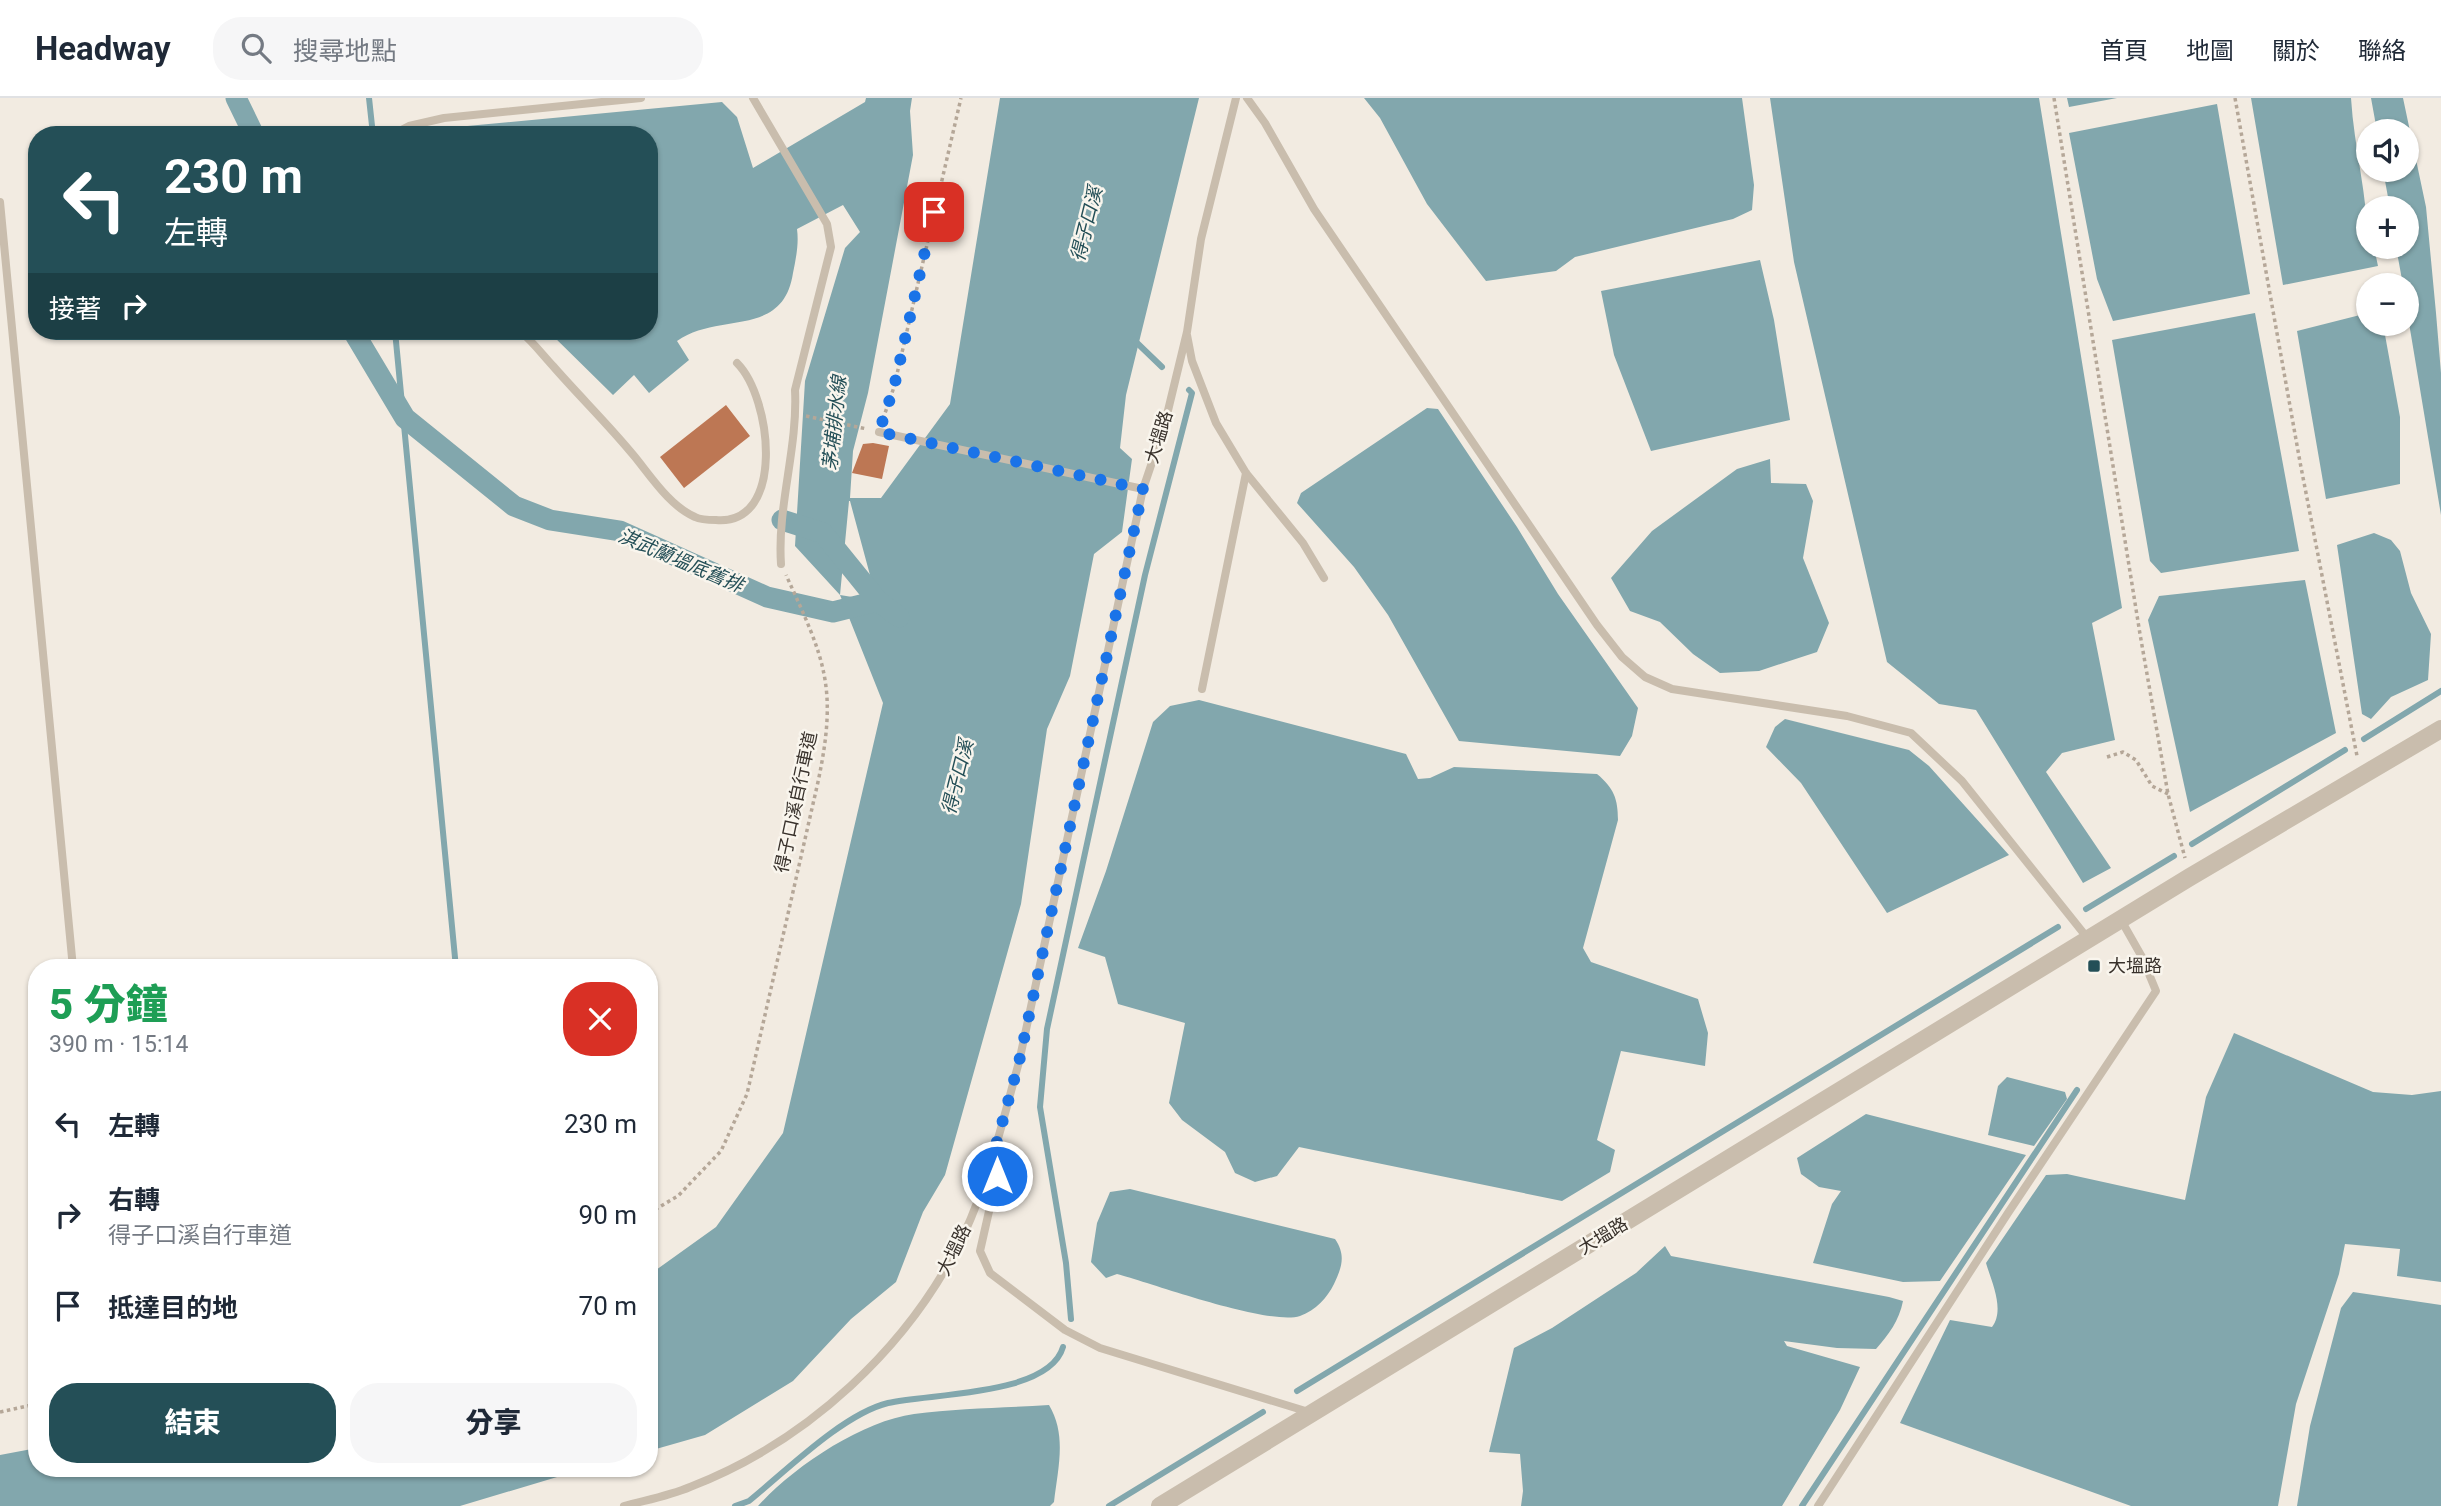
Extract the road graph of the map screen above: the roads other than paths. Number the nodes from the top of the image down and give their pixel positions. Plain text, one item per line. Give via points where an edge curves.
1 (641, 98) edge
2 (753, 98) edge
3 (1236, 98) edge
4 (1247, 98) edge
5 (409, 126) edge
6 (0, 201) edge
7 (1187, 332) junction
8 (529, 340) edge
9 (737, 363) dead end
10 (879, 432) road end
11 (1246, 473) junction
12 (1143, 489) junction
13 (781, 564) road end
14 (1324, 578) dead end
15 (1202, 689) dead end
16 (2441, 729) edge
17 (2121, 920) junction
18 (2090, 940) junction
19 (72, 959) edge
20 (993, 1156) junction
21 (1313, 1413) junction
22 (624, 1506) edge
23 (1160, 1506) edge
24 (1818, 1506) edge

1 - 5 lane via 444,118
2 - 13 lane via 827,223 831,247 795,390 796,414 779,542
3 - 7 lane, 大塭路 via 1201,239
4 - 18 lane via 1314,209 1622,657 1645,677 1672,690 1847,716 1911,733 1962,781
6 - 19 lane
7 - 11 lane via 1192,361 1216,423
7 - 12 lane, 大塭路
8 - 9 lane via 676,505 697,519 726,521 743,512 756,498 763,479 768,434 755,387
10 - 12 lane
11 - 14 lane via 1303,543
11 - 15 lane
12 - 20 lane, 大塭路 via 1019,1062
16 - 17 street, 大塭路
17 - 18 street, 大塭路
17 - 24 lane via 2156,991
18 - 21 street, 大塭路
20 - 21 lane via 997,1176 980,1251 990,1273 1065,1329 1100,1348
20 - 22 lane, 大塭路 via 965,1232 933,1292 878,1359 822,1411 771,1448 690,1488
21 - 23 street, 大塭路

